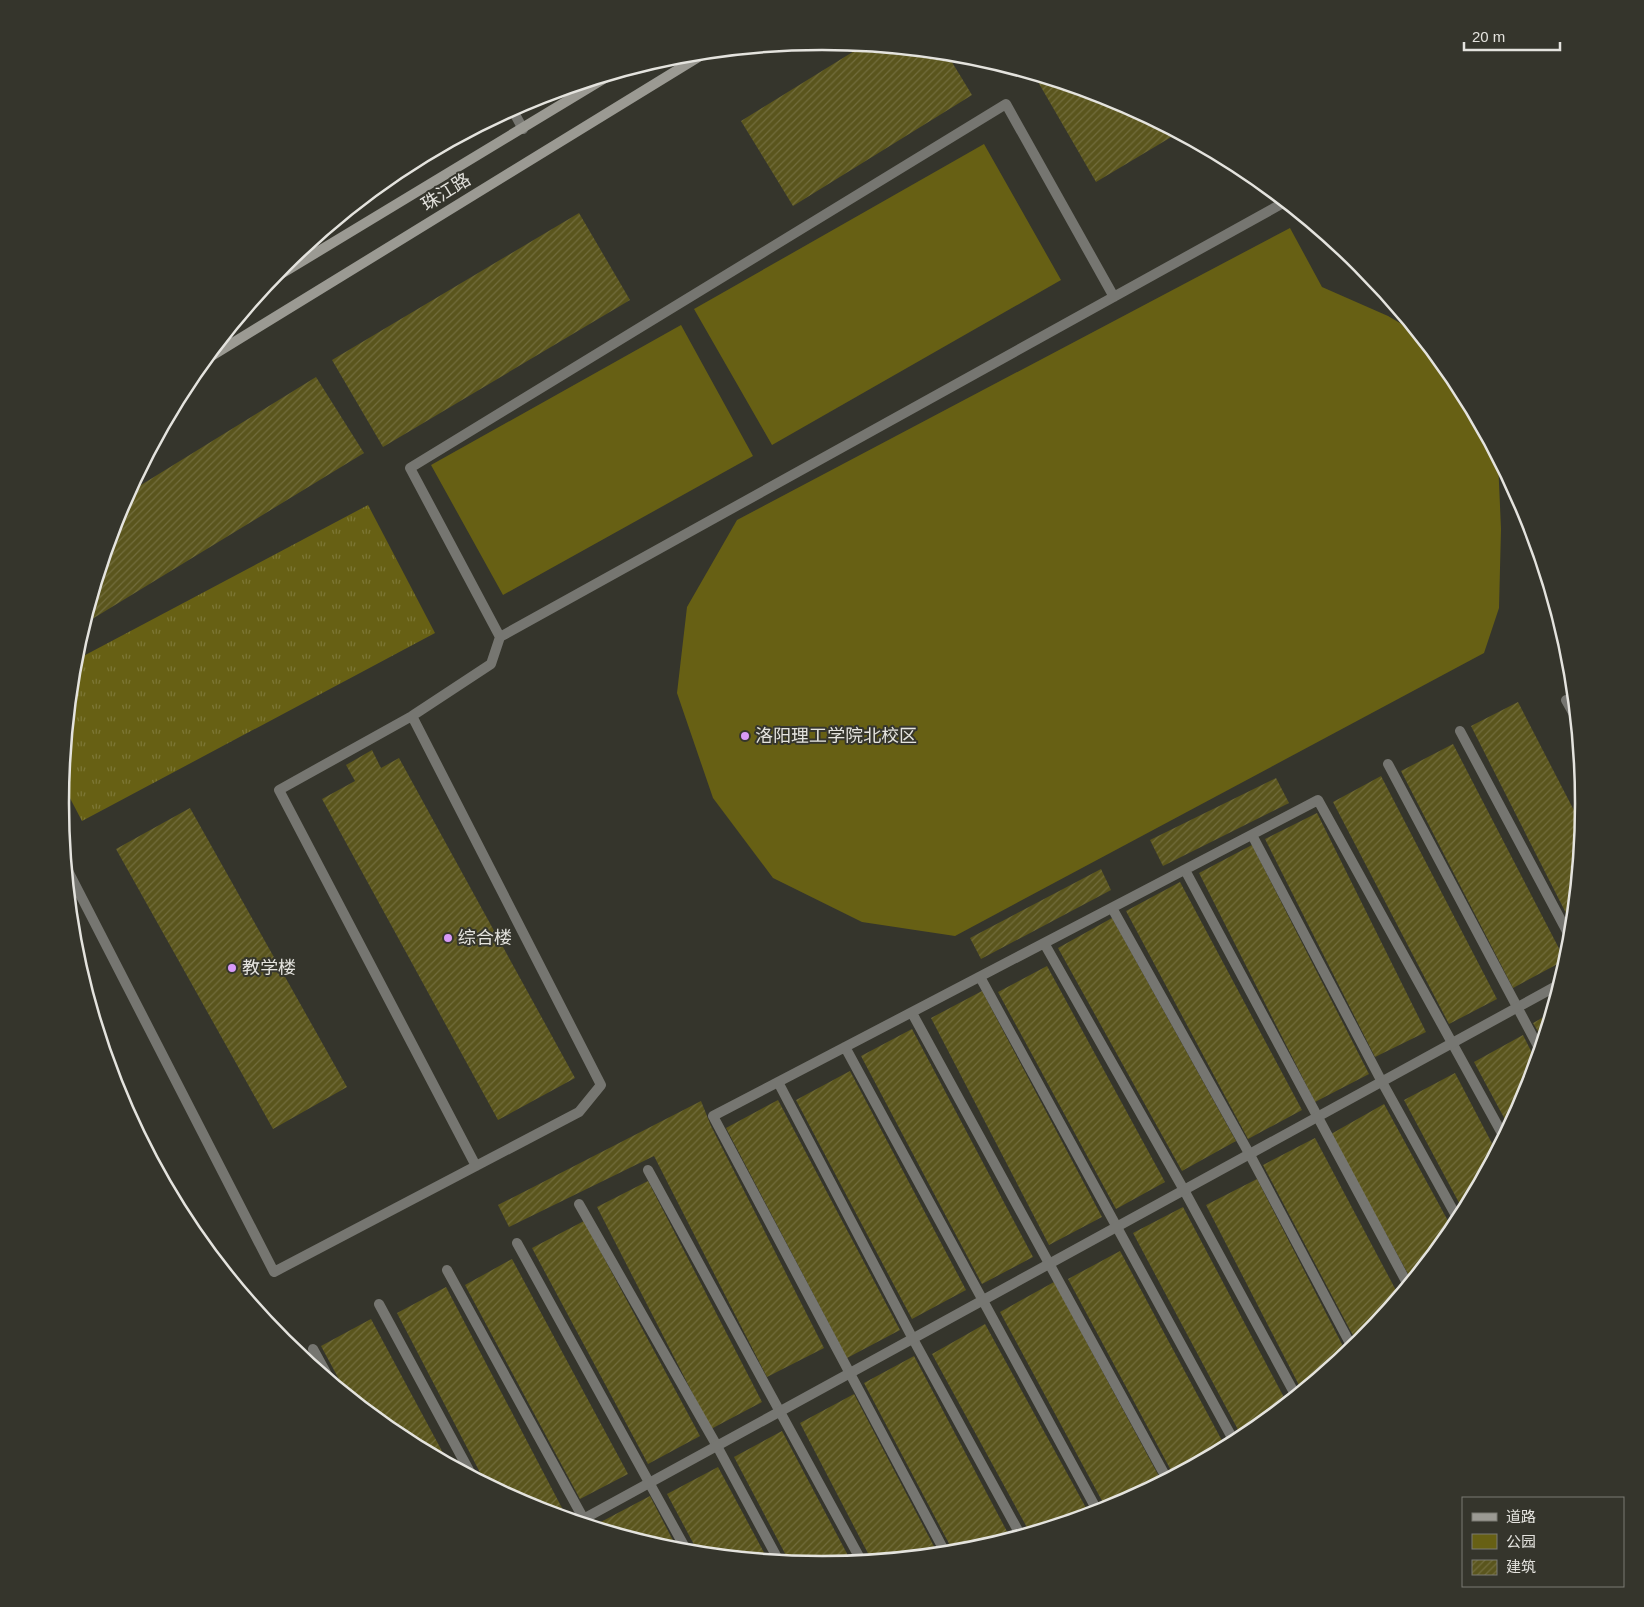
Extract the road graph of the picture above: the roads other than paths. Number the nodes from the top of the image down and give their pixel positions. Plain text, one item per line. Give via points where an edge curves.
1 (691, 61) edge
2 (592, 87) edge
3 (516, 115) edge
4 (524, 129) junction
5 (1280, 205) edge
6 (294, 266) edge
7 (1114, 296) junction
8 (220, 351) edge
9 (500, 637) junction
10 (1566, 700) dead end
11 (1569, 705) edge
12 (412, 716) junction
13 (1460, 731) dead end
14 (1388, 764) dead end
15 (1252, 835) junction
16 (1185, 870) junction
17 (73, 879) edge
18 (1112, 908) junction
19 (1565, 927) edge
20 (1044, 943) junction
21 (980, 977) junction
22 (1552, 988) edge
23 (1516, 1008) junction
24 (912, 1013) junction
25 (1452, 1043) junction
26 (1537, 1044) edge
27 (845, 1047) junction
28 (778, 1082) junction
29 (1382, 1082) junction
30 (1318, 1117) junction
31 (1501, 1131) edge
32 (1250, 1155) junction
33 (476, 1166) junction
34 (648, 1170) dead end
35 (1184, 1190) junction
36 (579, 1204) dead end
37 (1455, 1213) edge
38 (1118, 1227) junction
39 (517, 1243) dead end
40 (1049, 1264) junction
41 (447, 1270) dead end
42 (1405, 1280) edge
43 (982, 1301) junction
44 (379, 1304) dead end
45 (913, 1339) junction
46 (1348, 1343) edge
47 (313, 1349) dead end
48 (324, 1369) edge
49 (849, 1374) junction
50 (1293, 1391) edge
51 (780, 1412) junction
52 (1231, 1436) edge
53 (717, 1446) junction
54 (468, 1468) edge
55 (1164, 1474) edge
56 (651, 1482) junction
57 (1095, 1506) edge
58 (580, 1517) edge
59 (588, 1519) edge
60 (1018, 1531) edge
61 (684, 1544) edge
62 (942, 1547) edge
63 (775, 1555) edge
64 (858, 1556) edge

1 - 8 main road, 珠江路
2 - 4 main road, 珠江路
3 - 4 street
4 - 6 main road, 珠江路
5 - 7 street
7 - 9 street
7 - 9 street via 1006,104 410,468
9 - 12 street via 491,664
10 - 11 street
12 - 33 street via 601,1085 579,1112
12 - 33 street via 279,790
13 - 19 street
14 - 23 street
15 - 16 street
15 - 25 street via 1318,800
15 - 29 street
16 - 18 street
16 - 30 street
17 - 33 street via 274,1272
18 - 20 street
18 - 32 street
20 - 21 street
20 - 35 street
21 - 24 street
21 - 38 street
22 - 23 street
23 - 25 street
23 - 26 street
24 - 27 street
24 - 40 street
25 - 29 street
25 - 31 street
27 - 28 street
27 - 43 street
28 - 45 street
28 - 49 street via 712,1116
29 - 30 street
29 - 37 street
30 - 32 street
30 - 42 street
32 - 35 street
32 - 46 street
34 - 51 street
35 - 38 street
35 - 50 street
36 - 53 street
38 - 40 street
38 - 52 street
39 - 56 street
40 - 43 street
40 - 55 street
41 - 58 street
43 - 45 street
43 - 57 street
44 - 54 street
45 - 49 street
45 - 60 street
47 - 48 street
49 - 51 street
49 - 62 street
51 - 53 street
51 - 64 street
53 - 56 street
53 - 63 street
56 - 59 street
56 - 61 street

